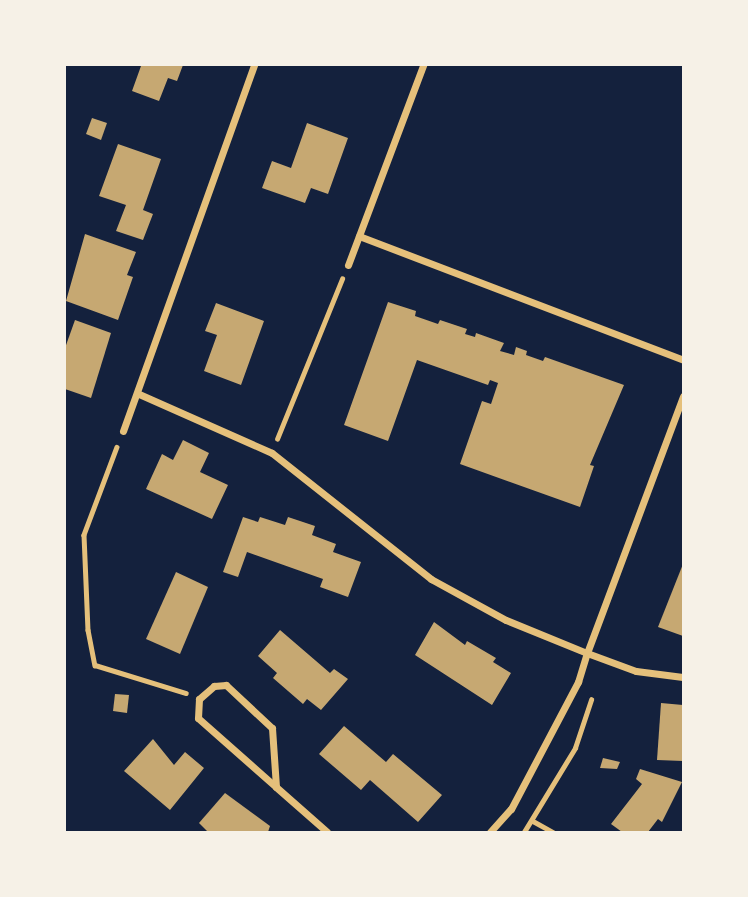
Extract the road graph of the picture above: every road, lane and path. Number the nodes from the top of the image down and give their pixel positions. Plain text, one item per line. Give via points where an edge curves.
1 (254, 65) edge
2 (424, 65) edge
3 (359, 236) junction
4 (348, 265) joint
5 (683, 360) edge
6 (139, 394) junction
7 (683, 396) edge
8 (123, 431) joint
9 (271, 453) junction
10 (587, 653) junction
11 (683, 677) edge
12 (592, 698) dead end
13 (200, 699) junction
14 (276, 787) junction
15 (533, 821) junction
16 (327, 832) edge
17 (490, 832) edge
18 (524, 832) edge
19 (553, 832) edge

1 - 6 street
2 - 3 street
3 - 4 street
3 - 5 street
4 - 9 path
6 - 8 street
6 - 9 street
7 - 10 street
8 - 13 path via 84,535 88,630 95,665
9 - 10 street via 431,579 506,620
10 - 11 street via 636,671
10 - 17 street via 578,682 512,809
12 - 15 path via 575,748
13 - 14 street via 198,718
13 - 14 street via 214,686 226,685 272,728
14 - 16 street
15 - 18 path
15 - 19 path

